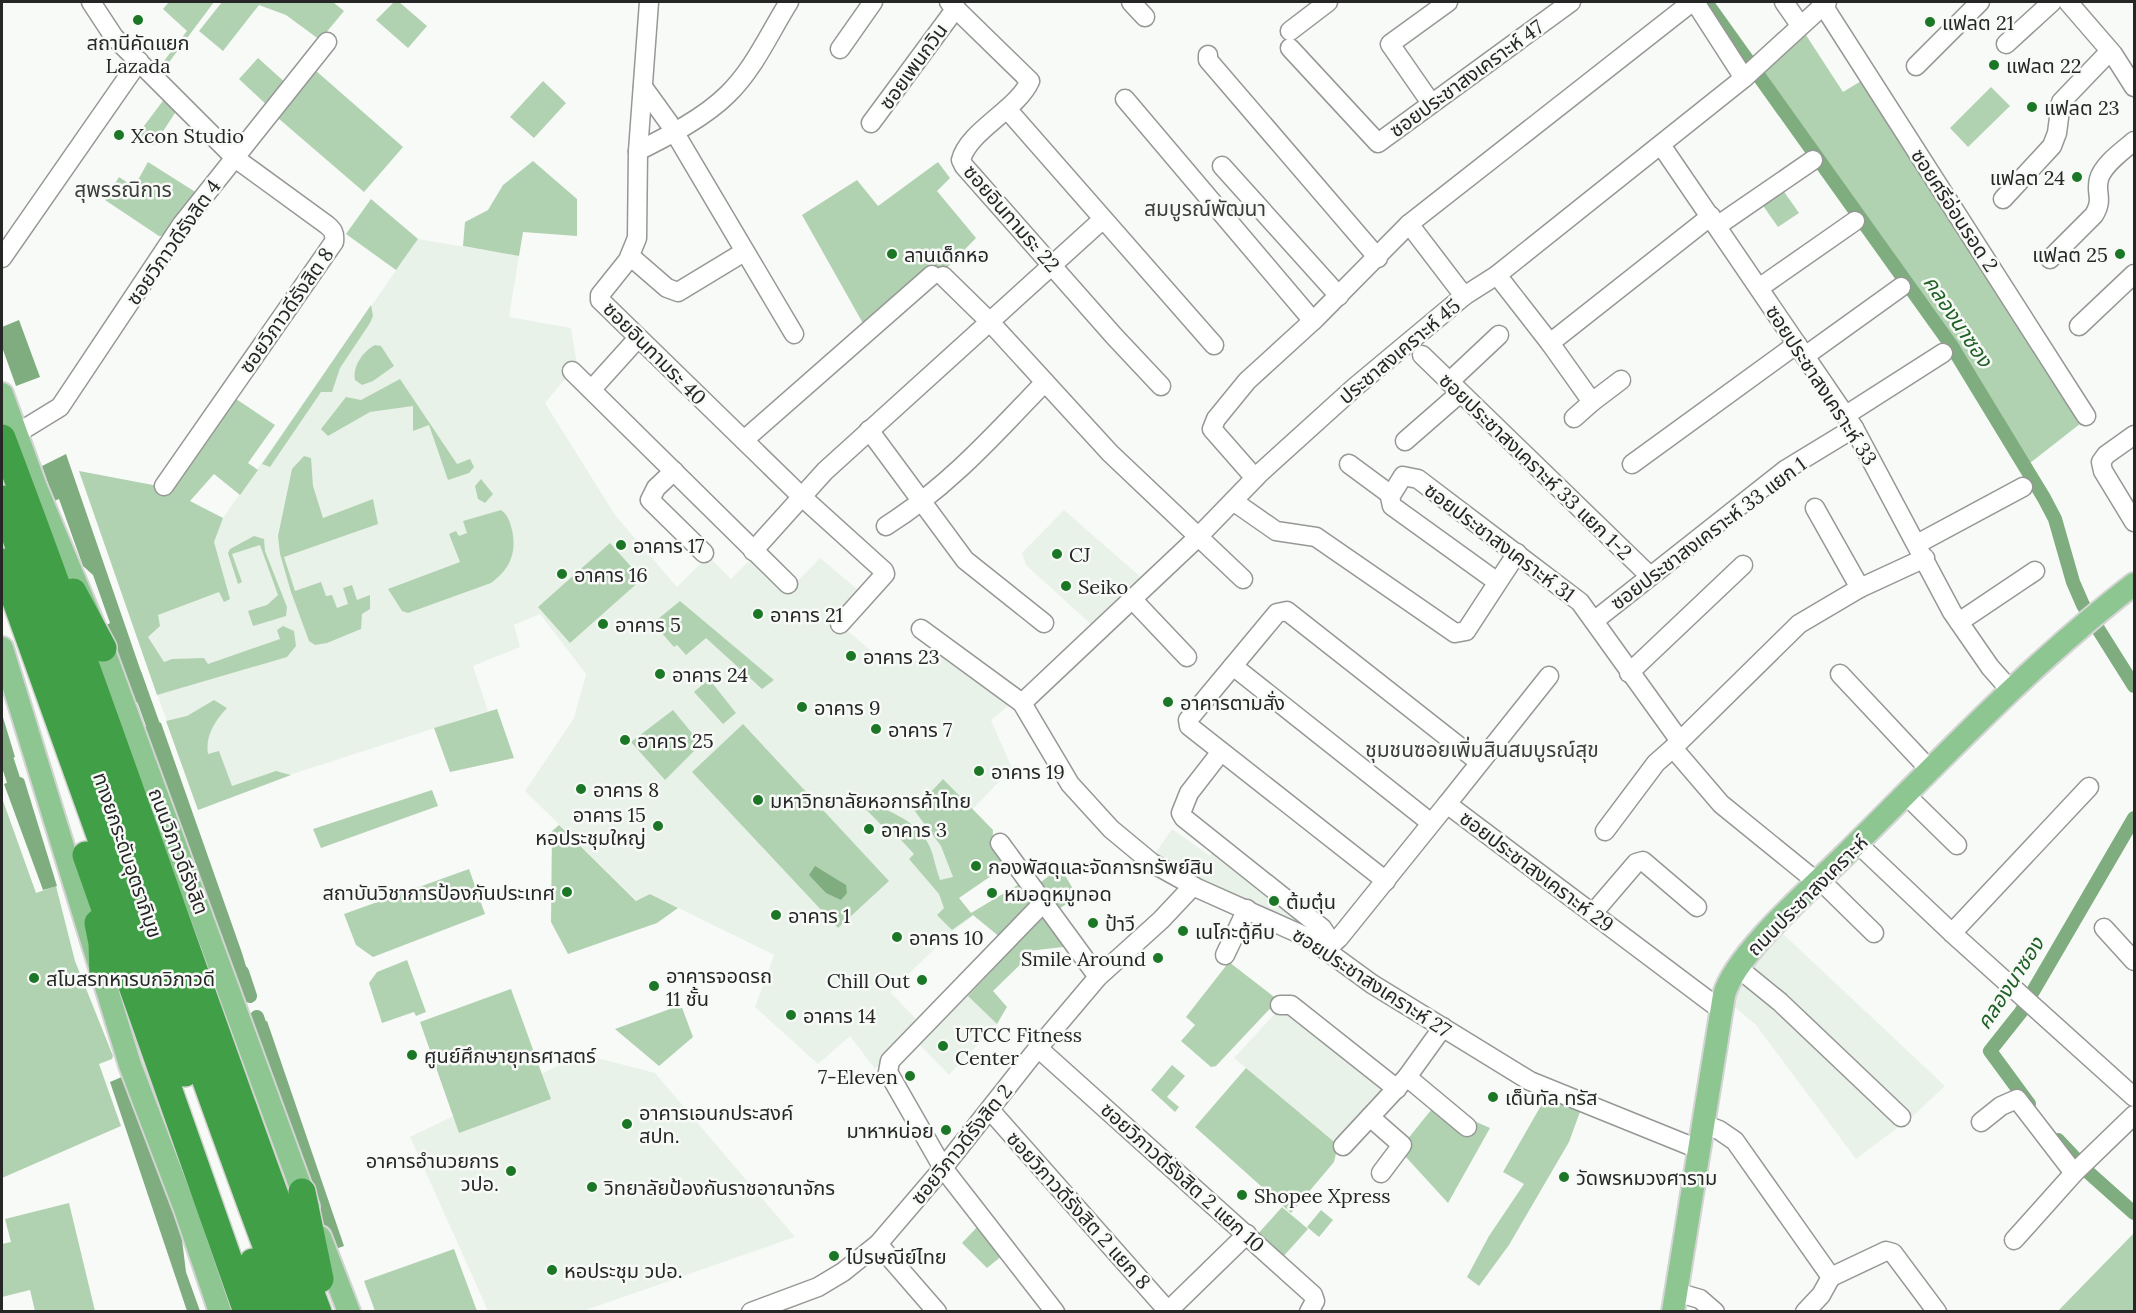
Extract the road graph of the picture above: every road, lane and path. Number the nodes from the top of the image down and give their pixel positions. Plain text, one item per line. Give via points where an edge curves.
1 (91, 2) edge
2 (649, 2) edge
3 (789, 2) edge
4 (873, 2) edge
5 (1131, 2) edge
6 (1328, 2) edge
7 (1448, 2) edge
8 (1571, 2) edge
9 (1693, 2) edge
10 (1784, 2) edge
11 (1980, 2) edge
12 (2052, 2) edge
13 (2068, 2) edge
14 (1825, 3) edge
15 (952, 5) edge
16 (1144, 17) dead end
17 (1800, 26) junction
18 (327, 42) dead end
19 (2007, 44) dead end
20 (840, 50) dead end
21 (2110, 51) junction
22 (1208, 55) dead end
23 (139, 61) junction
24 (1917, 66) dead end
25 (1744, 78) junction
26 (643, 87) junction
27 (2134, 87) edge
28 (1125, 99) dead end
29 (1431, 103) junction
30 (1007, 109) junction
31 (871, 123) dead end
32 (674, 131) junction
33 (2134, 141) edge
34 (1662, 145) junction
35 (638, 151) junction
36 (235, 158) junction
37 (1813, 160) dead end
38 (1222, 166) dead end
39 (2003, 199) dead end
40 (1102, 220) junction
41 (1714, 221) junction
42 (1855, 221) dead end
43 (1409, 224) junction
44 (744, 252) junction
45 (630, 256) junction
46 (2, 258) edge
47 (1378, 258) junction
48 (2050, 259) dead end
49 (1053, 265) junction
50 (2134, 274) edge
51 (1497, 275) junction
52 (1901, 287) dead end
53 (1760, 288) junction
54 (1339, 296) junction
55 (1464, 296) junction
56 (1313, 321) junction
57 (990, 322) junction
58 (2079, 326) dead end
59 (794, 334) dead end
60 (1500, 335) dead end
61 (638, 338) junction
62 (1550, 343) junction
63 (1214, 345) dead end
64 (1801, 350) junction
65 (1943, 353) dead end
66 (1422, 355) dead end
67 (572, 371) dead end
68 (1621, 380) dead end
69 (1045, 382) junction
70 (1161, 386) dead end
71 (1454, 387) junction
72 (592, 389) junction
73 (2, 394) edge
74 (1592, 402) junction
75 (2086, 416) dead end
76 (1574, 418) dead end
77 (1850, 422) junction
78 (869, 430) junction
79 (2134, 435) edge
80 (9, 436) edge
81 (744, 440) junction
82 (1405, 441) dead end
83 (1349, 464) dead end
84 (1632, 464) dead end
85 (674, 471) junction
86 (1255, 478) junction
87 (164, 486) dead end
88 (2023, 487) dead end
89 (1391, 495) junction
90 (801, 496) junction
91 (2, 500) edge
92 (1233, 501) junction
93 (922, 502) junction
94 (1815, 508) dead end
95 (28, 509) junction
96 (2134, 522) edge
97 (886, 526) dead end
98 (1197, 538) junction
99 (753, 550) junction
100 (1921, 551) junction
101 (704, 553) dead end
102 (1517, 553) junction
103 (2, 562) edge
104 (1743, 565) dead end
105 (2035, 571) dead end
106 (1650, 576) junction
107 (1243, 579) dead end
108 (1496, 581) junction
109 (788, 584) dead end
110 (2134, 584) edge
111 (1860, 588) junction
112 (1132, 599) junction
113 (2, 606) edge
114 (1594, 621) junction
115 (1959, 622) junction
116 (1044, 623) dead end
117 (840, 624) dead end
118 (921, 629) dead end
119 (2, 648) edge
120 (103, 648) junction
121 (1187, 657) dead end
122 (1233, 666) junction
123 (1629, 673) junction
124 (1840, 674) dead end
125 (1549, 676) dead end
126 (2012, 692) junction
127 (1022, 703) junction
128 (1677, 744) junction
129 (1220, 753) junction
130 (1479, 762) junction
131 (1931, 771) junction
132 (2089, 787) dead end
133 (1906, 795) junction
134 (1447, 804) junction
135 (1431, 823) junction
136 (1605, 831) dead end
137 (1000, 843) dead end
138 (1857, 843) junction
139 (1957, 845) dead end
140 (89, 863) junction
141 (1386, 881) junction
142 (1819, 881) junction
143 (1193, 886) junction
144 (1045, 901) junction
145 (1697, 906) dead end
146 (1247, 909) junction
147 (1594, 912) junction
148 (2104, 928) dead end
149 (1874, 933) dead end
150 (1952, 933) junction
151 (1326, 950) junction
152 (1225, 955) dead end
153 (2134, 962) edge
154 (1737, 967) junction
155 (103, 975) junction
156 (1098, 977) junction
157 (1280, 1005) dead end
158 (1721, 1010) junction
159 (1443, 1028) junction
160 (1038, 1048) junction
161 (1402, 1083) junction
162 (2134, 1097) edge
163 (990, 1110) junction
164 (2134, 1115) edge
165 (1370, 1117) junction
166 (1901, 1117) dead end
167 (1981, 1122) dead end
168 (1703, 1124) junction
169 (1467, 1127) dead end
170 (1343, 1146) dead end
171 (1698, 1149) junction
172 (943, 1168) junction
173 (1381, 1173) dead end
174 (2074, 1173) junction
175 (302, 1192) junction
176 (1247, 1234) junction
177 (2014, 1240) dead end
178 (878, 1244) junction
179 (1831, 1277) junction
180 (1675, 1301) edge
181 (220, 1311) edge
182 (247, 1311) edge
183 (270, 1311) edge
184 (291, 1311) edge
185 (318, 1311) edge
186 (327, 1311) edge
187 (349, 1311) edge
188 (751, 1311) edge
189 (937, 1311) edge
190 (1055, 1311) edge
191 (1167, 1311) edge
192 (1309, 1311) edge
193 (1715, 1311) edge
194 (1805, 1311) edge
195 (1937, 1311) edge

1 - 23 street, ซอยวิภาวดีรังสิต 8 via 114,37
2 - 26 street, ซอยอินทามระ 40
3 - 32 street via 732,91
4 - 20 street
5 - 16 street
6 - 29 street, ซอยประชาสงเคราะห์ 47 via 1290,40 1378,143
7 - 29 street via 1390,44
8 - 29 street, ซอยประชาสงเคราะห์ 47
9 - 25 street
9 - 43 street
10 - 17 street
11 - 24 street
12 - 19 street
13 - 21 street
14 - 17 street
14 - 75 street, ซอยศรีอ่อนรอด 2
15 - 30 street, ซอยอินทามระ 22 via 1029,78 1028,86
15 - 31 street, ซอยเพนกวิน
17 - 25 street, ประชาสงเคราะห์ 45
18 - 36 street, ซอยวิภาวดีรังสิต 4
21 - 27 street
21 - 39 street via 2061,102 2052,146
22 - 47 street via 1208,60
23 - 36 street, ซอยวิภาวดีรังสิต 8
23 - 46 street
25 - 34 street, ประชาสงเคราะห์ 45
26 - 32 street
26 - 35 street, ซอยอินทามระ 40
28 - 56 street
30 - 40 street
30 - 49 street, ซอยอินทามระ 22 via 969,145 962,160
32 - 35 street
32 - 44 street
33 - 48 street via 2099,179 2099,207 2094,215
34 - 41 street, ซอยประชาสงเคราะห์ 33
34 - 51 street, ประชาสงเคราะห์ 45
35 - 45 street, ซอยอินทามระ 40 via 636,238
36 - 80 street, ซอยวิภาวดีรังสิต 4 via 176,232 60,407
36 - 87 street, ซอยวิภาวดีรังสิต 8 via 333,231 334,242
37 - 41 street
38 - 54 street
40 - 49 street
40 - 63 street
41 - 53 street, ซอยประชาสงเคราะห์ 33
41 - 62 street
42 - 53 street
43 - 47 street
43 - 55 street
44 - 45 street via 678,292 667,288
44 - 59 street
45 - 61 street, ซอยอินทามระ 40 via 600,300
47 - 54 street
49 - 57 street
49 - 70 street, ซอยอินทามระ 22
50 - 58 street
51 - 55 street, ประชาสงเคราะห์ 45
51 - 62 street
52 - 64 street
53 - 64 street, ซอยประชาสงเคราะห์ 33
54 - 56 street
55 - 86 street, ประชาสงเคราะห์ 45
56 - 86 street via 1247,381 1212,429
57 - 69 street
57 - 78 street
57 - 81 street via 938,275
60 - 71 street
61 - 72 street
61 - 81 street, ซอยอินทามระ 40
62 - 74 street
64 - 77 street, ซอยประชาสงเคราะห์ 33
64 - 84 street
65 - 77 street, ซอยประชาสงเคราะห์ 33 แยก 1
66 - 71 street, ซอยประชาสงเคราะห์ 33 แยก 1-2
67 - 72 street
68 - 74 street
69 - 93 street via 959,472
69 - 98 street
71 - 82 street
71 - 106 street, ซอยประชาสงเคราะห์ 33 แยก 1-2
72 - 85 street
73 - 80 main road, ถนนวิภาวดีรังสิต
74 - 76 street
77 - 100 street, ซอยประชาสงเคราะห์ 33
77 - 106 street, ซอยประชาสงเคราะห์ 33 แยก 1
78 - 90 street
78 - 93 street
79 - 96 street via 2101,462
80 - 95 highway, ถนนวิภาวดีรังสิต
80 - 120 main road, ถนนวิภาวดีรังสิต
81 - 90 street, ซอยอินทามระ 40
83 - 89 street
85 - 99 street
85 - 101 street via 656,488 650,500
86 - 92 street, ประชาสงเคราะห์ 45
88 - 100 street
89 - 102 street, ซอยประชาสงเคราะห์ 31 via 1403,476 1418,479
89 - 108 street via 1392,506
90 - 99 street
90 - 117 street, ซอยอินทามระ 40 via 884,570 885,574
91 - 184 highway, ทางยกระดับอุตราภิมุข via 235,1164
92 - 98 street, ประชาสงเคราะห์ 45
92 - 108 street via 1276,531 1316,537 1455,633 1466,631
93 - 97 street
93 - 116 street via 965,560
94 - 111 street
95 - 120 highway
95 - 185 highway, ถนนวิภาวดีรังสิต
98 - 107 street
98 - 112 street, ประชาสงเคราะห์ 45
99 - 109 street
100 - 111 street
100 - 115 street, ซอยประชาสงเคราะห์ 33
102 - 108 street
102 - 114 street, ซอยประชาสงเคราะห์ 31 via 1580,602
103 - 183 highway, ทางยกระดับอุตราภิมุข
104 - 123 street
105 - 115 street
106 - 114 street, ซอยประชาสงเคราะห์ 33 แยก 1
110 - 126 main road, ถนนประชาสงเคราะห์
111 - 128 street via 1799,624
112 - 121 street
112 - 127 street, ประชาสงเคราะห์ 45
113 - 140 highway
114 - 123 street, ซอยประชาสงเคราะห์ 31
115 - 126 street, ซอยประชาสงเคราะห์ 33
118 - 127 street, ซอยประชาสงเคราะห์ 27
119 - 155 main road
120 - 175 main road, ถนนวิภาวดีรังสิต
122 - 129 street via 1188,723
122 - 130 street via 1277,613 1287,611
122 - 135 street
123 - 128 street, ซอยประชาสงเคราะห์ 31
124 - 131 street
125 - 130 street
126 - 131 main road, ถนนประชาสงเคราะห์
127 - 143 street, ซอยประชาสงเคราะห์ 27 via 1062,773 1111,829 1146,859
128 - 136 street via 1656,763
128 - 142 street, ซอยประชาสงเคราะห์ 31 via 1721,804
129 - 141 street
129 - 151 street via 1181,807 1184,818 1322,928 1330,940
130 - 134 street
131 - 133 main road, ถนนประชาสงเคราะห์
132 - 150 street
133 - 138 main road, ถนนประชาสงเคราะห์
133 - 139 street
134 - 135 street, ซอยประชาสงเคราะห์ 29
134 - 147 street, ซอยประชาสงเคราะห์ 29
135 - 141 street, ซอยประชาสงเคราะห์ 29
137 - 144 street
138 - 142 main road, ถนนประชาสงเคราะห์
138 - 150 street
140 - 155 highway
140 - 182 highway
141 - 151 street, ซอยประชาสงเคราะห์ 29
142 - 149 street, ซอยประชาสงเคราะห์ 31
142 - 154 main road, ถนนประชาสงเคราะห์
143 - 146 street, ซอยประชาสงเคราะห์ 27
143 - 156 street, ซอยวิภาวดีรังสิต 2
144 - 156 street
144 - 172 street via 890,1061 890,1079
145 - 147 street via 1643,861 1636,863
146 - 151 street, ซอยประชาสงเคราะห์ 27
146 - 152 street
147 - 158 street, ซอยประชาสงเคราะห์ 29
148 - 153 street
150 - 162 street
151 - 159 street, ซอยประชาสงเคราะห์ 27
154 - 158 main road, ถนนประชาสงเคราะห์ via 1727,984
154 - 166 street via 1780,1002
155 - 181 main road via 143,1102
156 - 160 street, ซอยวิภาวดีรังสิต 2
157 - 161 street via 1291,1005
158 - 168 main road, ถนนประชาสงเคราะห์
159 - 161 street
159 - 171 street, ซอยประชาสงเคราะห์ 27 via 1539,1085
160 - 163 street, ซอยวิภาวดีรังสิต 2
160 - 176 street, ซอยวิภาวดีรังสิต 2 แยก 10
161 - 165 street
161 - 169 street
163 - 172 street, ซอยวิภาวดีรังสิต 2
163 - 191 street, ซอยวิภาวดีรังสิต 2 แยก 8
164 - 174 street
165 - 170 street
165 - 173 street via 1402,1145
167 - 174 street via 2001,1106 2017,1100
168 - 171 main road, ถนนประชาสงเคราะห์
168 - 179 street via 1735,1141
171 - 180 main road, ถนนประชาสงเคราะห์
172 - 178 street, ซอยวิภาวดีรังสิต 2
172 - 190 street
174 - 177 street
175 - 186 highway
175 - 187 main road, ถนนวิภาวดีรังสิต
176 - 191 street
176 - 192 street, ซอยวิภาวดีรังสิต 2 แยก 10 via 1313,1295 1315,1301
178 - 188 street, ซอยวิภาวดีรังสิต 2 via 818,1287
178 - 189 street
179 - 194 street
179 - 195 street via 1887,1251 1893,1253
180 - 193 street via 1700,1299

